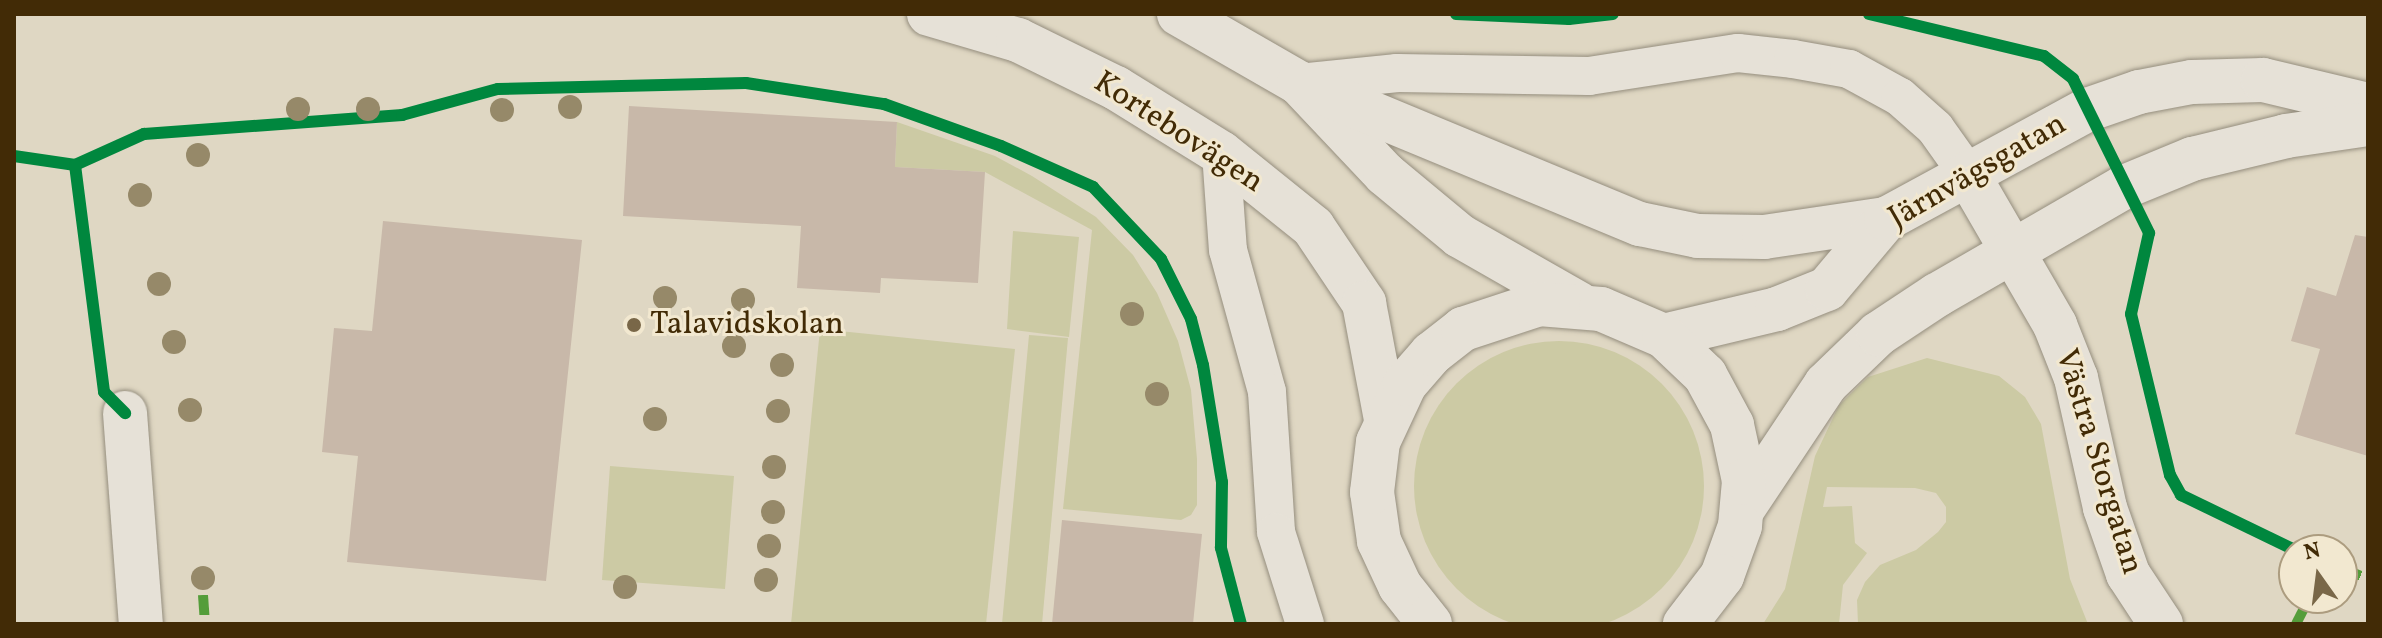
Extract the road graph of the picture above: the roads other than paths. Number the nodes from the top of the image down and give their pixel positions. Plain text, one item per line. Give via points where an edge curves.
1 (929, 14) edge
2 (1179, 14) edge
3 (1299, 83) junction
4 (2368, 105) edge
5 (2368, 124) edge
6 (1221, 153) junction
7 (1967, 173) junction
8 (1886, 219) junction
9 (2012, 254) junction
10 (1579, 304) junction
11 (1664, 336) junction
12 (125, 413) dead end
13 (1386, 419) junction
14 (1742, 510) junction
15 (1696, 617) edge
16 (141, 624) edge
17 (1305, 624) edge
18 (1430, 624) edge
19 (2161, 624) edge

1 - 6 street, Kortebovägen via 1018,40 1116,88
2 - 3 street
3 - 7 lane via 1397,73 1589,76 1738,53 1793,59 1849,69 1900,97 1935,128
3 - 8 street via 1640,224 1698,236 1764,237
3 - 10 street via 1385,174 1460,236
4 - 7 street, Järnvägsgatan via 2263,80 2192,82 2087,110
5 - 9 street via 2286,136 2192,159 2124,187
6 - 13 street, Kortebovägen via 1313,227 1347,271 1364,303
6 - 17 lane via 1228,250 1267,392 1276,532
7 - 8 street, Järnvägsgatan
7 - 9 street, Västra Storgatan
8 - 11 street, Järnvägsgatan via 1827,289 1777,309
9 - 14 street via 1878,334 1826,384
9 - 19 street, Västra Storgatan via 2055,325 2076,378 2128,574
10 - 11 street via 1623,315
10 - 13 street via 1539,304 1463,329 1405,384
11 - 14 street via 1705,375 1732,425 1744,481
12 - 16 street
13 - 18 street via 1374,467 1374,516 1388,564
14 - 15 street via 1730,560

